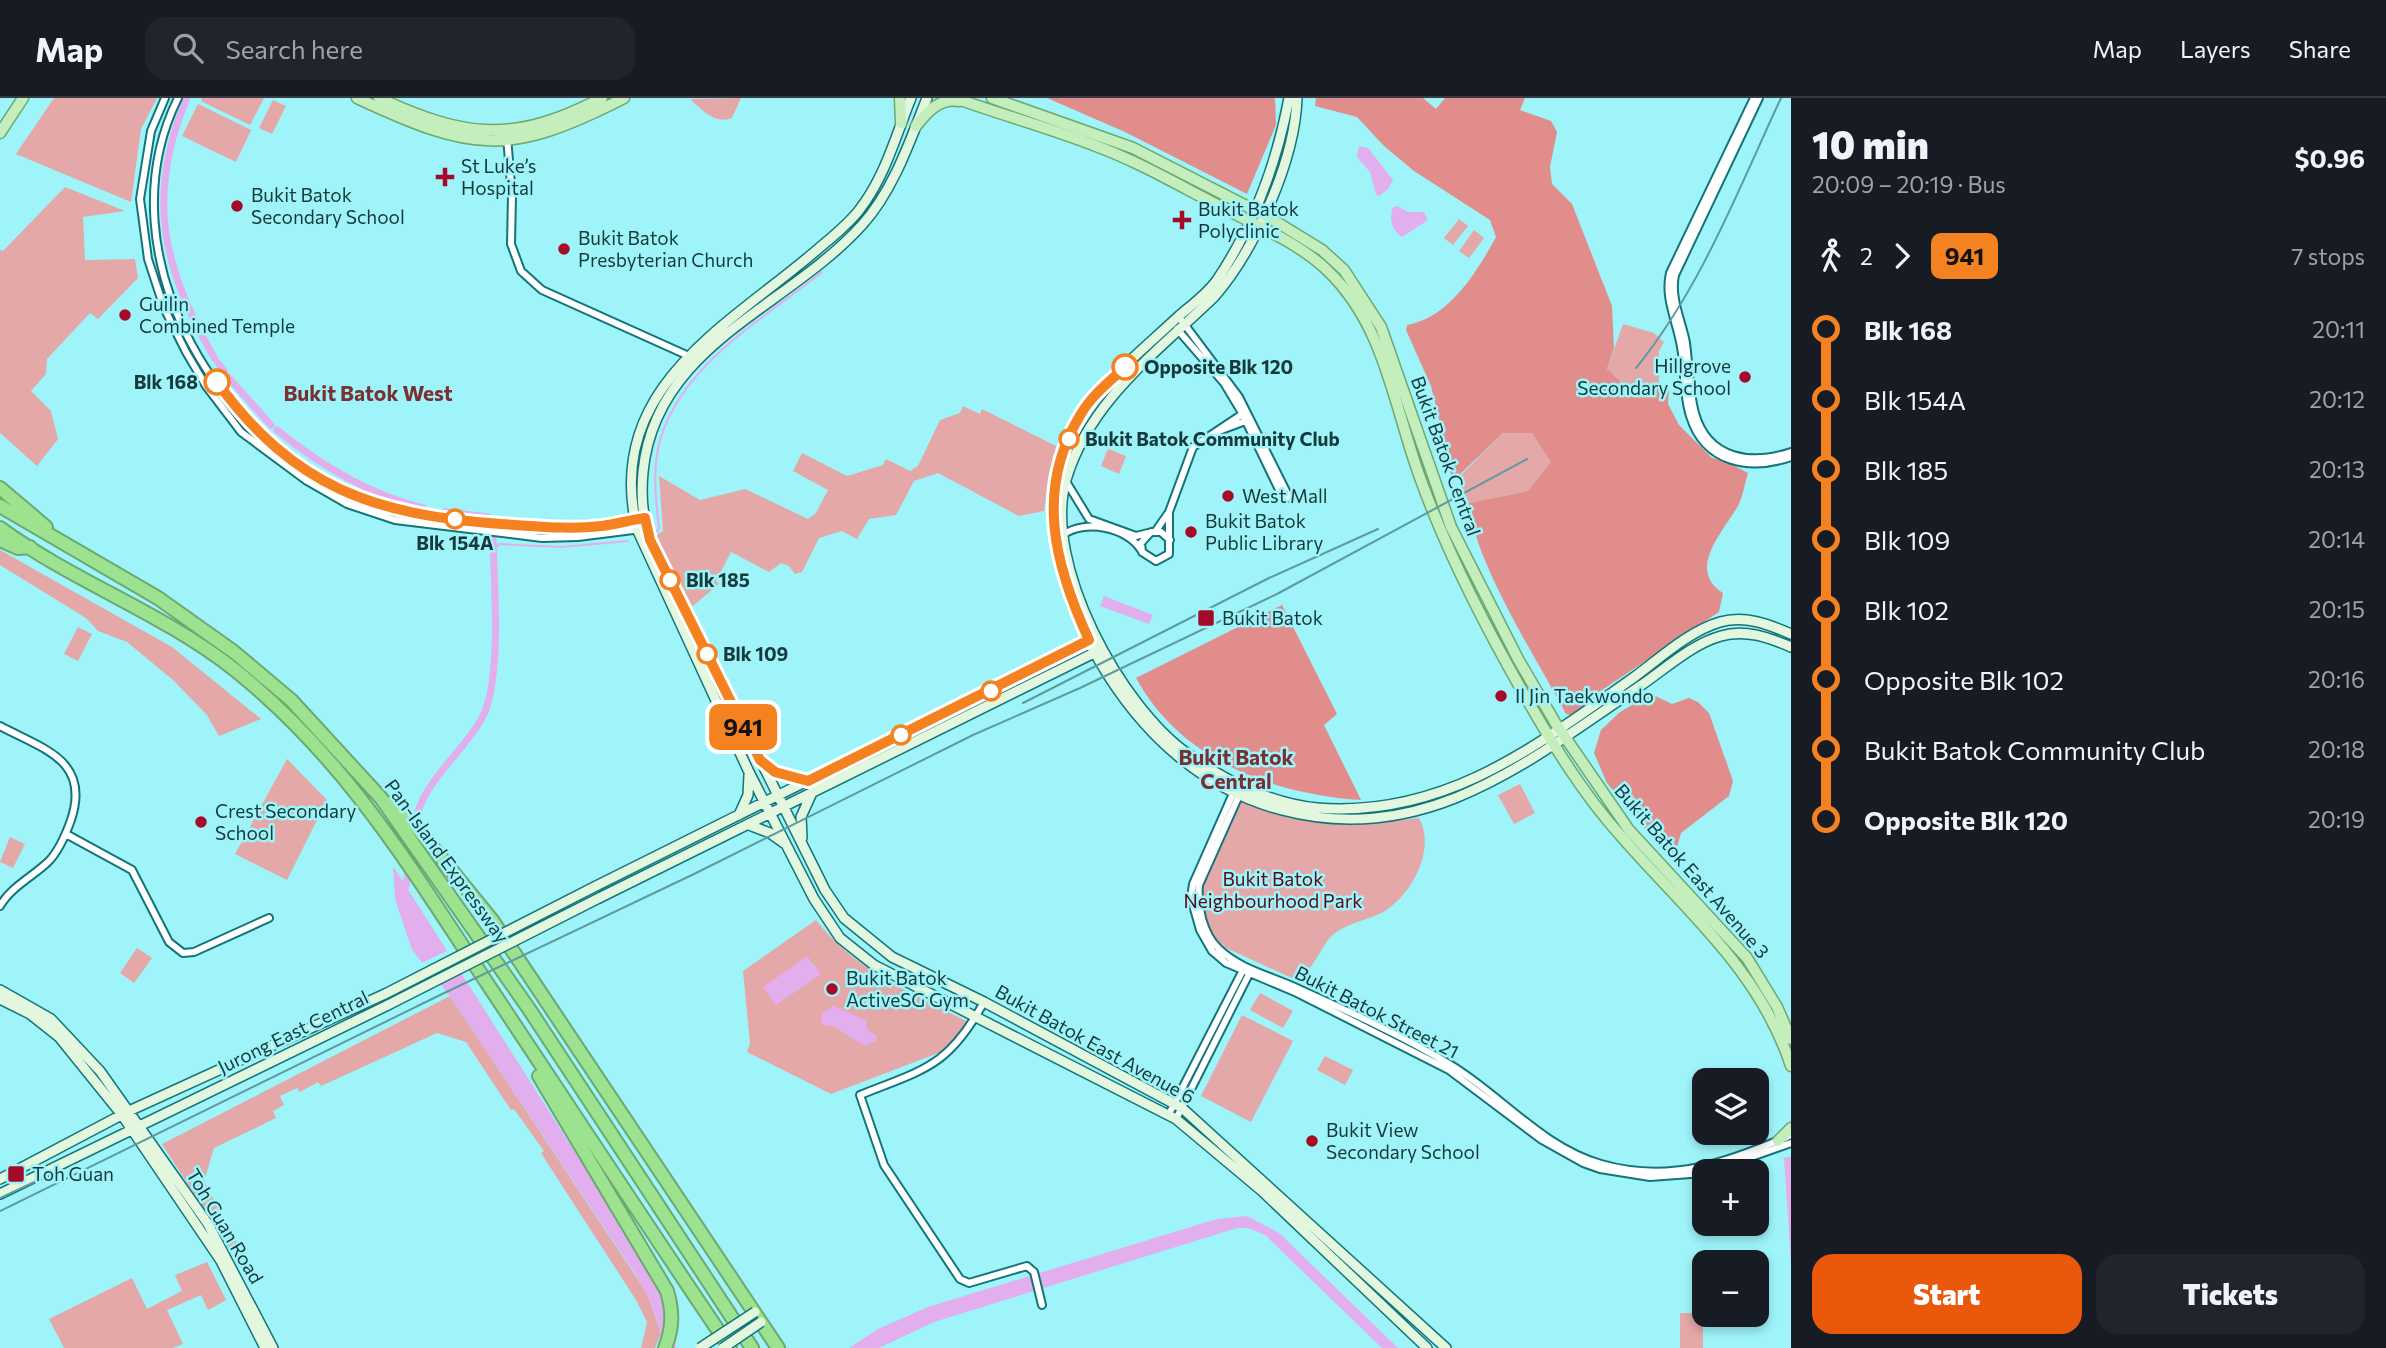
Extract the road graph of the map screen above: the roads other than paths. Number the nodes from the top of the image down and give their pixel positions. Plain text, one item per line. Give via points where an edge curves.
1 (23, 98) edge
2 (165, 98) edge
3 (178, 98) edge
4 (357, 98) edge
5 (379, 98) edge
6 (602, 98) edge
7 (624, 98) edge
8 (900, 98) edge
9 (911, 98) edge
10 (927, 98) edge
11 (955, 98) edge
12 (992, 98) edge
13 (1289, 98) edge
14 (1297, 98) edge
15 (1756, 98) edge
16 (966, 102) junction
17 (901, 122) junction
18 (916, 126) junction
19 (0, 133) edge
20 (507, 136) junction
21 (1259, 212) junction
22 (1253, 223) junction
23 (165, 277) junction
24 (153, 280) junction
25 (1178, 324) junction
26 (691, 357) junction
27 (1245, 412) junction
28 (1248, 420) junction
29 (1212, 433) junction
30 (1791, 452) edge
31 (1791, 457) edge
32 (1066, 481) junction
33 (0, 488) edge
34 (1287, 498) dead end
35 (0, 506) edge
36 (1169, 512) junction
37 (641, 524) junction
38 (0, 528) edge
39 (1153, 532) junction
40 (1063, 535) junction
41 (0, 540) edge
42 (1170, 540) junction
43 (30, 547) junction
44 (1142, 552) junction
45 (104, 566) junction
46 (1791, 635) edge
47 (1093, 638) junction
48 (1791, 647) edge
49 (1100, 650) junction
50 (0, 726) edge
51 (1557, 737) junction
52 (760, 760) junction
53 (748, 770) junction
54 (808, 781) junction
55 (1238, 789) junction
56 (812, 794) junction
57 (778, 795) junction
58 (765, 802) junction
59 (784, 808) junction
60 (772, 814) junction
61 (737, 817) junction
62 (749, 825) junction
63 (414, 829) junction
64 (66, 834) junction
65 (787, 846) junction
66 (803, 847) junction
67 (0, 906) edge
68 (270, 918) dead end
69 (1246, 971) junction
70 (0, 990) edge
71 (0, 999) edge
72 (984, 1002) junction
73 (501, 1005) junction
74 (976, 1017) junction
75 (1791, 1039) edge
76 (1791, 1066) edge
77 (1178, 1106) junction
78 (126, 1113) junction
79 (1172, 1116) junction
80 (136, 1127) junction
81 (1791, 1128) edge
82 (1791, 1135) edge
83 (1778, 1141) junction
84 (1791, 1143) edge
85 (1746, 1159) edge
86 (1692, 1174) edge
87 (0, 1180) edge
88 (0, 1195) edge
89 (1042, 1305) dead end
90 (758, 1317) junction
91 (265, 1348) edge
92 (274, 1348) edge
93 (665, 1348) edge
94 (700, 1348) edge
95 (723, 1348) edge
96 (730, 1348) edge
97 (752, 1348) edge
98 (778, 1348) edge
99 (1427, 1348) edge
100 (1446, 1348) edge

1 - 19 main road
2 - 24 street via 151,131 139,199
3 - 23 street via 160,148 153,192
4 - 20 main road via 444,135 485,142
5 - 20 main road via 446,125
6 - 20 main road via 569,115
7 - 20 main road via 575,123
8 - 17 main road
9 - 17 main road
10 - 18 main road
11 - 16 main road, Bukit Batok Central
12 - 21 main road, Bukit Batok Central via 1123,144
13 - 21 main road via 1282,140
14 - 21 main road via 1290,150
15 - 30 street via 1675,275 1673,290 1685,337 1695,415 1703,430 1725,451 1751,461
15 - 31 street via 1670,273 1668,291 1690,416 1698,433 1710,447 1737,462 1766,465
16 - 18 main road via 950,100 935,106
16 - 22 main road, Bukit Batok Central via 1097,146
17 - 26 main road via 860,211
18 - 26 main road via 885,191 863,224 821,262
20 - 26 street via 511,244 520,271 542,290
21 - 22 main road
21 - 51 main road, Bukit Batok Central via 1322,250 1344,270 1381,327 1451,527
22 - 25 main road via 1220,291
22 - 51 main road, Bukit Batok Central via 1326,269 1373,332 1434,513 1498,647
23 - 24 street
23 - 37 street via 200,357 249,424 306,471 348,494 384,508 534,527
24 - 37 street via 186,352 234,424 274,459 347,504 411,524 504,535 578,537
25 - 27 street via 1223,372
25 - 32 main road via 1105,403 1076,452
25 - 47 main road via 1099,391 1081,413 1058,473 1053,506 1058,556 1069,595
26 - 37 main road via 663,388 638,441 633,492
27 - 28 street
27 - 29 street
28 - 29 street
28 - 34 street
29 - 36 street via 1189,452
32 - 39 street via 1090,519 1136,536
32 - 40 main road
33 - 45 highway via 46,527
35 - 45 highway, Pan-Island Expressway
36 - 39 street
36 - 42 street
37 - 52 main road, Bukit Batok East Avenue 6
37 - 53 main road, Bukit Batok East Avenue 6
38 - 43 highway, Pan-Island Expressway
39 - 42 street
39 - 44 street via 1141,543
40 - 44 street via 1087,524 1132,540
40 - 47 main road
41 - 43 highway via 18,548
42 - 44 street via 1169,554 1161,561 1150,560
43 - 73 highway, Pan-Island Expressway via 159,619 234,670 306,735 405,856
45 - 63 highway, Pan-Island Expressway via 234,652 291,700
46 - 51 main road via 1751,620 1712,625
47 - 49 main road
47 - 54 main road, Jurong East Central
48 - 51 main road via 1753,634 1713,638
49 - 55 main road via 1121,695 1157,737 1203,775
49 - 56 main road, Jurong East Central
50 - 64 street via 61,759 72,771 78,792
51 - 55 main road via 1475,779 1405,804 1314,807
51 - 75 main road, Bukit Batok East Avenue 3 via 1629,830 1747,958
51 - 76 main road, Bukit Batok East Avenue 3 via 1612,827 1738,964 1762,1000
52 - 54 main road via 775,772
52 - 57 main road, Bukit Batok East Avenue 6
53 - 58 main road, Bukit Batok East Avenue 6
53 - 61 main road via 748,795
54 - 57 main road, Jurong East Central
55 - 69 street, Bukit Batok Street 21 via 1199,885 1198,898 1210,938
56 - 59 main road, Jurong East Central
56 - 66 main road via 801,817
57 - 58 main road, Jurong East Central
57 - 59 main road, Bukit Batok East Avenue 6
58 - 60 main road, Bukit Batok East Avenue 6
58 - 61 main road, Jurong East Central
59 - 60 main road, Jurong East Central
59 - 66 main road, Bukit Batok East Avenue 6
60 - 62 main road, Jurong East Central
60 - 65 main road, Bukit Batok East Avenue 6
61 - 78 main road, Jurong East Central, bridge via 385,994
62 - 65 main road via 770,832
62 - 80 main road, Jurong East Central, bridge
63 - 90 highway via 492,920
63 - 97 highway, Pan-Island Expressway via 418,847
64 - 67 street via 51,859 9,892
64 - 68 street via 132,870 169,942 183,953
65 - 74 main road, Bukit Batok East Avenue 6 via 840,938 874,965
66 - 72 main road, Bukit Batok East Avenue 6 via 825,890 864,938 892,957
69 - 77 street
69 - 83 street, Bukit Batok Street 21 via 1299,989 1453,1066 1566,1149 1601,1164 1650,1172 1695,1170
69 - 86 street, Bukit Batok Street 21 via 1449,1070 1542,1140 1583,1163 1650,1177
70 - 78 main road via 64,1031 100,1071
71 - 78 main road via 52,1031
72 - 74 street
72 - 77 main road, Bukit Batok East Avenue 6
73 - 93 highway via 667,1291 672,1308
73 - 96 highway, Pan-Island Expressway
74 - 79 main road, Bukit Batok East Avenue 6
74 - 89 street via 940,1062 860,1096 884,1165 962,1281 969,1283 1025,1266 1034,1274
77 - 79 street
77 - 100 main road, Bukit Batok East Avenue 6
78 - 80 main road
78 - 87 main road, Jurong East Central
79 - 99 main road, Bukit Batok East Avenue 6 via 1262,1191
80 - 88 main road, Jurong East Central
80 - 91 main road, Toh Guan Road via 220,1261
80 - 92 main road, Toh Guan Road via 208,1224
81 - 83 main road
82 - 83 street, Bukit Batok Street 21
84 - 85 street
90 - 94 main road, bridge
90 - 95 main road, bridge
90 - 98 highway

